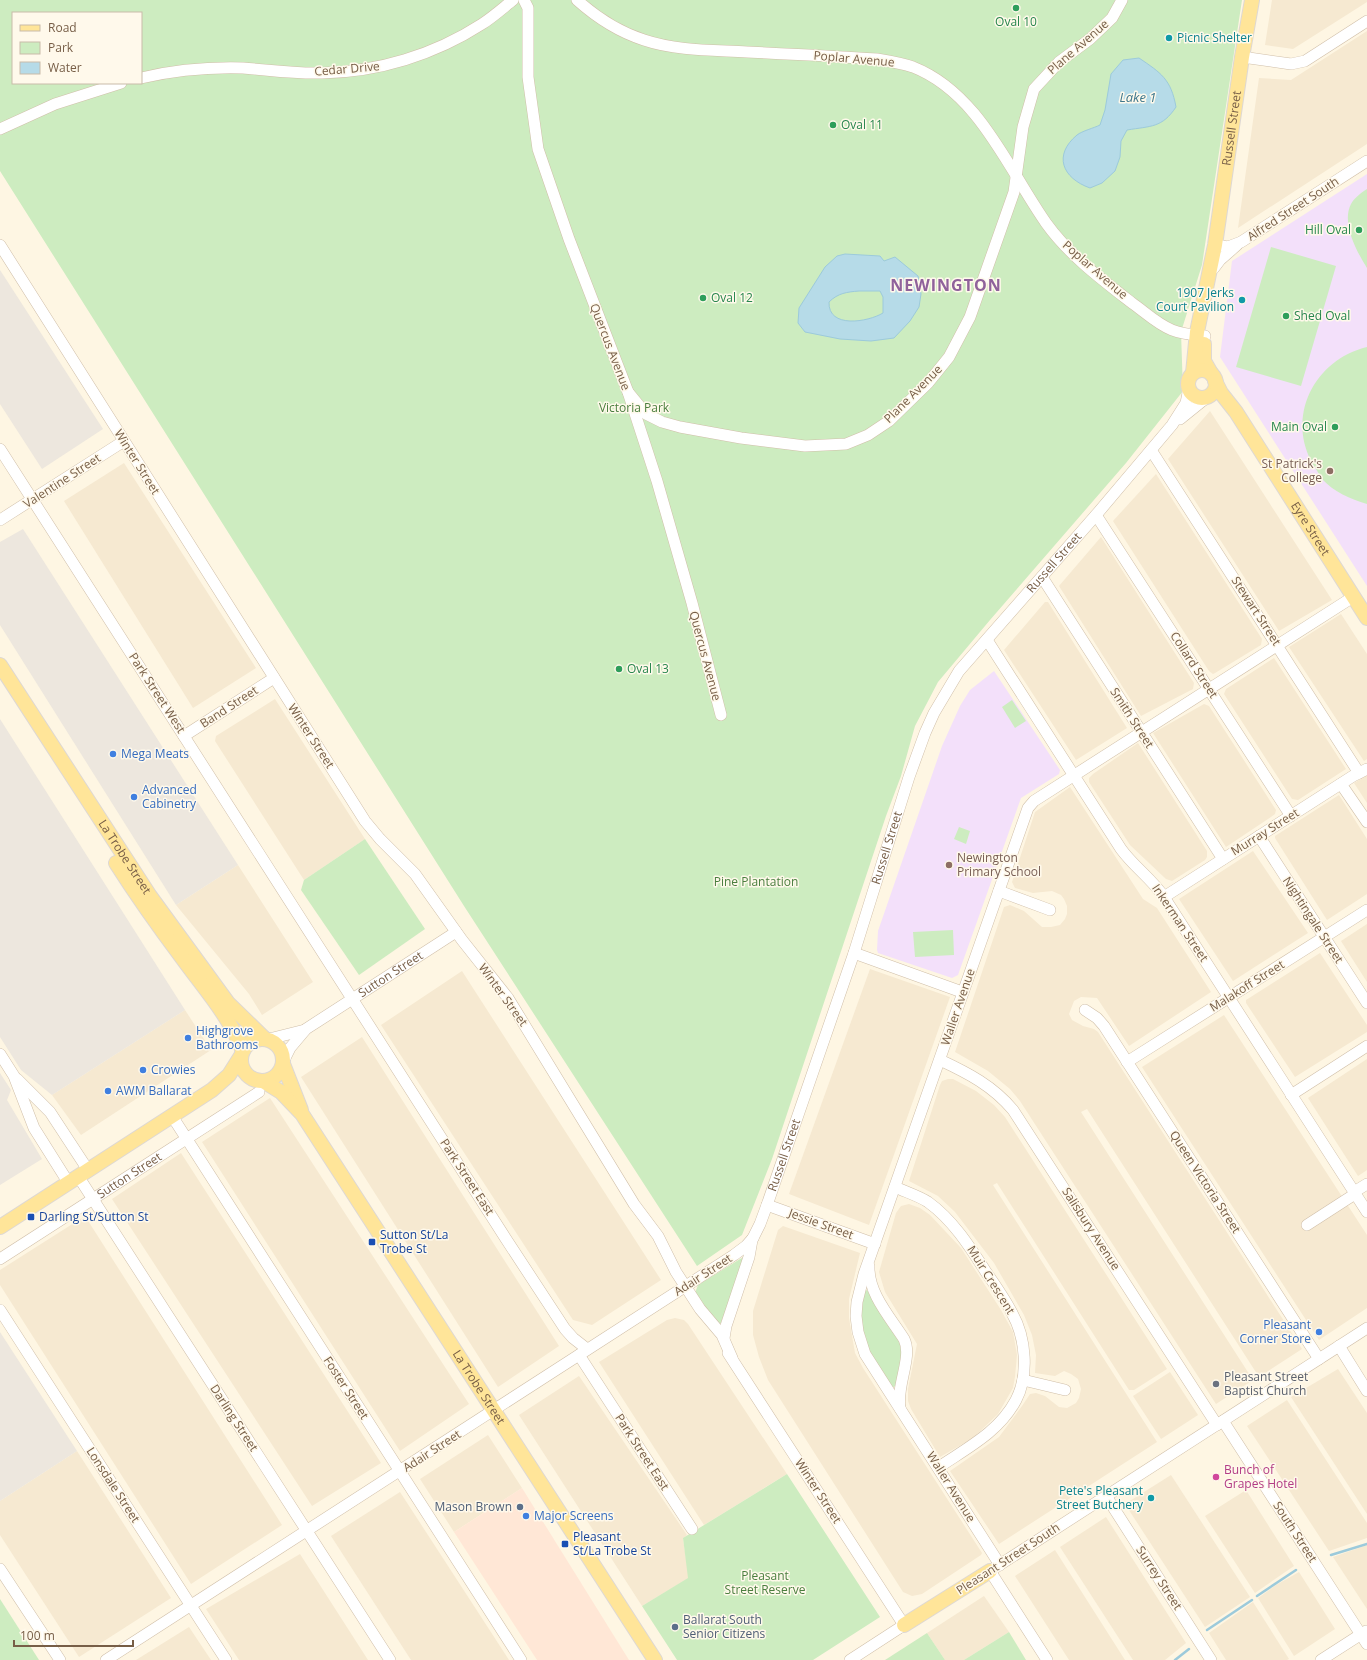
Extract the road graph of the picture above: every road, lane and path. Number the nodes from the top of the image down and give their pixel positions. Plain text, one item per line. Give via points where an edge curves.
1 (513, 0) edge
2 (524, 0) edge
3 (577, 0) edge
4 (1122, 0) edge
5 (1252, 0) edge
6 (1367, 21) edge
7 (1242, 57) junction
8 (142, 78) edge
9 (118, 84) edge
10 (0, 129) edge
11 (1367, 161) edge
12 (1017, 175) junction
13 (1241, 242) junction
14 (0, 245) edge
15 (1214, 257) junction
16 (1200, 336) junction
17 (1192, 373) junction
18 (1213, 378) junction
19 (1189, 388) junction
20 (628, 392) junction
21 (1206, 397) junction
22 (1172, 425) junction
23 (1252, 440) junction
24 (124, 441) junction
25 (0, 449) edge
26 (1151, 450) junction
27 (33, 500) junction
28 (1096, 515) junction
29 (0, 520) edge
30 (1042, 577) junction
31 (1353, 597) junction
32 (1367, 618) edge
33 (987, 640) junction
34 (1278, 645) junction
35 (0, 665) edge
36 (274, 678) junction
37 (0, 682) edge
38 (1209, 689) junction
39 (721, 715) dead end
40 (1142, 732) junction
41 (184, 736) junction
42 (1363, 771) edge
43 (1074, 776) junction
44 (1341, 784) junction
45 (1291, 816) junction
46 (1367, 822) edge
47 (1259, 836) junction
48 (1223, 859) junction
49 (999, 891) junction
50 (1164, 897) junction
51 (1050, 910) dead end
52 (1367, 910) edge
53 (456, 932) junction
54 (1325, 937) junction
55 (854, 953) junction
56 (962, 992) junction
57 (1229, 997) junction
58 (353, 999) junction
59 (1367, 1003) edge
60 (1085, 1010) dead end
61 (306, 1029) junction
62 (266, 1039) junction
63 (1367, 1046) edge
64 (0, 1054) edge
65 (242, 1054) junction
66 (940, 1060) junction
67 (283, 1062) junction
68 (1127, 1062) junction
69 (14, 1076) junction
70 (259, 1084) junction
71 (212, 1090) junction
72 (1291, 1095) junction
73 (302, 1114) junction
74 (172, 1116) junction
75 (187, 1138) junction
76 (78, 1176) junction
77 (1367, 1184) edge
78 (896, 1187) junction
79 (1355, 1193) junction
80 (93, 1199) junction
81 (767, 1205) junction
82 (1367, 1212) edge
83 (1308, 1225) dead end
84 (0, 1227) edge
85 (754, 1237) junction
86 (875, 1244) junction
87 (0, 1259) edge
88 (870, 1259) junction
89 (682, 1288) junction
90 (0, 1310) edge
91 (1367, 1328) edge
92 (724, 1338) junction
93 (1339, 1346) junction
94 (583, 1352) junction
95 (732, 1358) junction
96 (1319, 1359) junction
97 (1023, 1380) junction
98 (1064, 1390) dead end
99 (1367, 1391) edge
100 (901, 1410) junction
101 (493, 1411) junction
102 (1220, 1423) junction
103 (939, 1467) junction
104 (400, 1472) junction
105 (1106, 1496) junction
106 (692, 1529) dead end
107 (307, 1531) junction
108 (0, 1568) edge
109 (995, 1568) junction
110 (190, 1604) junction
111 (904, 1625) junction
112 (1364, 1632) edge
113 (1367, 1644) edge
114 (60, 1660) edge
115 (106, 1660) edge
116 (226, 1660) edge
117 (390, 1660) edge
118 (521, 1660) edge
119 (655, 1660) edge
120 (850, 1660) edge
121 (1047, 1660) edge
122 (1211, 1660) edge
123 (1321, 1660) edge

1 - 8 street, Cedar Drive via 483,24 455,40 416,56 368,69 321,73 213,68
2 - 20 street, Quercus Avenue via 528,8 528,77 538,149 569,239
3 - 12 street, Poplar Avenue via 627,34 664,45 877,59 912,67 940,82 969,108 995,140
4 - 12 street, Plane Avenue via 1112,18 1090,39 1059,62 1034,88 1023,128
5 - 7 main road, Russell Street
6 - 7 street via 1305,61 1292,64
7 - 15 main road, Russell Street
9 - 10 street via 55,104
11 - 13 street, Alfred Street South
12 - 16 street, Poplar Avenue via 1047,224 1079,260 1163,325
12 - 20 street, Plane Avenue via 1009,206 970,317 949,358 909,402 889,421 868,435 846,444 805,446 741,438 662,422 646,414
13 - 15 street, Alfred Street South
13 - 15 street via 1220,260
14 - 24 street, Winter Street
15 - 16 main road, Russell Street via 1203,296
16 - 17 main road, Russell Street
16 - 18 main road, Russell Street via 1203,359
17 - 18 main road via 1203,370
17 - 19 main road via 1188,380
18 - 21 main road via 1213,391
18 - 23 main road, Eyre Street
19 - 21 main road via 1196,396
19 - 22 street, Russell Street via 1186,403
20 - 39 street, Quercus Avenue via 657,481
21 - 22 street, Russell Street
21 - 23 main road, Eyre Street via 1230,411
22 - 26 street, Russell Street
23 - 31 main road, Eyre Street
24 - 27 street, Valentine Street
24 - 36 street, Winter Street
25 - 27 street, Park Street West
26 - 28 street, Russell Street
26 - 34 street, Stewart Street
27 - 29 street, Valentine Street
27 - 41 street, Park Street West
28 - 30 street, Russell Street
28 - 38 street, Collard Street
30 - 33 street, Russell Street
30 - 40 street, Smith Street
31 - 32 main road, Eyre Street
31 - 34 street, Waller Avenue
33 - 43 street, Inkerman Street
33 - 55 street, Russell Street via 952,681 930,721 909,777
34 - 38 street, Waller Avenue
34 - 42 street, Stewart Street
35 - 62 main road, La Trobe Street via 150,896 228,1003
36 - 41 street, Band Street
36 - 53 street, Winter Street via 365,821 415,874
37 - 65 main road, La Trobe Street via 129,883 221,1011 239,1041
38 - 40 street, Waller Avenue
38 - 45 street, Collard Street
40 - 43 street, Waller Avenue
40 - 48 street, Smith Street
41 - 58 street, Park Street West
42 - 44 street, Murray Street
43 - 49 street, Waller Avenue via 1029,806
43 - 50 street, Inkerman Street via 1124,852 1152,880
44 - 45 street, Murray Street
44 - 46 street
45 - 47 street, Murray Street
47 - 48 street, Murray Street
47 - 54 street, Nightingale Street
48 - 50 street, Murray Street
49 - 51 street
49 - 56 street, Waller Avenue
50 - 57 street, Inkerman Street
52 - 54 street, Malakoff Street
53 - 58 street, Sutton Street
53 - 89 street, Winter Street via 516,1010 640,1213 658,1236
54 - 57 street, Malakoff Street
54 - 59 street, Nightingale Street
55 - 56 street
55 - 81 street, Russell Street
56 - 66 street, Waller Avenue
57 - 68 street, Malakoff Street
57 - 72 street, Inkerman Street
58 - 61 street, Sutton Street
58 - 94 street, Park Street East via 562,1325
60 - 68 street, Queen Victoria Street via 1101,1023
61 - 62 street, Sutton Street
61 - 67 street, Sutton Street via 290,1048
62 - 65 main road via 249,1043
62 - 67 main road via 280,1047
63 - 72 street
64 - 69 street
65 - 70 main road via 244,1071
65 - 71 main road via 229,1075
66 - 78 street, Waller Avenue
66 - 102 street, Salisbury Avenue via 983,1082 999,1094 1013,1110
67 - 70 main road via 276,1076
67 - 73 main road, La Trobe Street
68 - 96 street, Queen Victoria Street
69 - 76 street via 50,1112
69 - 76 street via 34,1128
70 - 71 main road via 245,1079
70 - 73 main road, La Trobe Street via 280,1092
70 - 75 street, Sutton Street
71 - 74 main road
72 - 79 street, Inkerman Street
73 - 101 main road, La Trobe Street
74 - 75 street, Foster Street
74 - 76 main road
75 - 80 street, Sutton Street
75 - 104 street, Foster Street
76 - 80 street, Darling Street
76 - 84 main road
77 - 79 street
78 - 86 street, Waller Avenue
78 - 97 street, Muir Crescent via 928,1202 968,1244 1013,1314 1023,1350
79 - 82 street, Inkerman Street
79 - 83 street
80 - 87 street, Sutton Street
80 - 107 street, Darling Street
81 - 85 street, Russell Street
81 - 86 street, Jessie Street
85 - 89 street, Adair Street via 741,1250
85 - 92 street, Russell Street
86 - 88 street, Waller Avenue
88 - 100 street, Waller Avenue via 869,1278 872,1288 907,1347 899,1393
88 - 100 street, Waller Avenue via 857,1302 858,1332 869,1361
89 - 92 street, Winter Street
89 - 94 street, Adair Street
89 - 95 street, Winter Street via 693,1312
90 - 110 street, Lonsdale Street
91 - 93 street, Pleasant Street South
92 - 95 street, Winter Street
93 - 96 street, Pleasant Street South
93 - 99 street
94 - 101 street, Adair Street
94 - 106 street, Park Street East
95 - 111 street, Winter Street
96 - 102 street, Pleasant Street South
97 - 98 street
97 - 103 street, Muir Crescent via 1016,1400 1003,1420 983,1438
100 - 103 street, Waller Avenue
101 - 104 street, Adair Street
101 - 119 main road, La Trobe Street
102 - 105 street, Pleasant Street South
102 - 112 street, South Street
103 - 109 street, Waller Avenue
104 - 107 street, Adair Street
104 - 118 street, Foster Street
105 - 109 street, Pleasant Street South
105 - 122 street, Surrey Street
107 - 110 street, Adair Street
107 - 117 street, Darling Street
108 - 114 street
109 - 111 main road, Pleasant Street South
109 - 121 street, Waller Avenue
110 - 115 street, Adair Street
110 - 116 street, Lonsdale Street
111 - 120 street, Pleasant Street South
112 - 113 street, South Street
112 - 123 street

